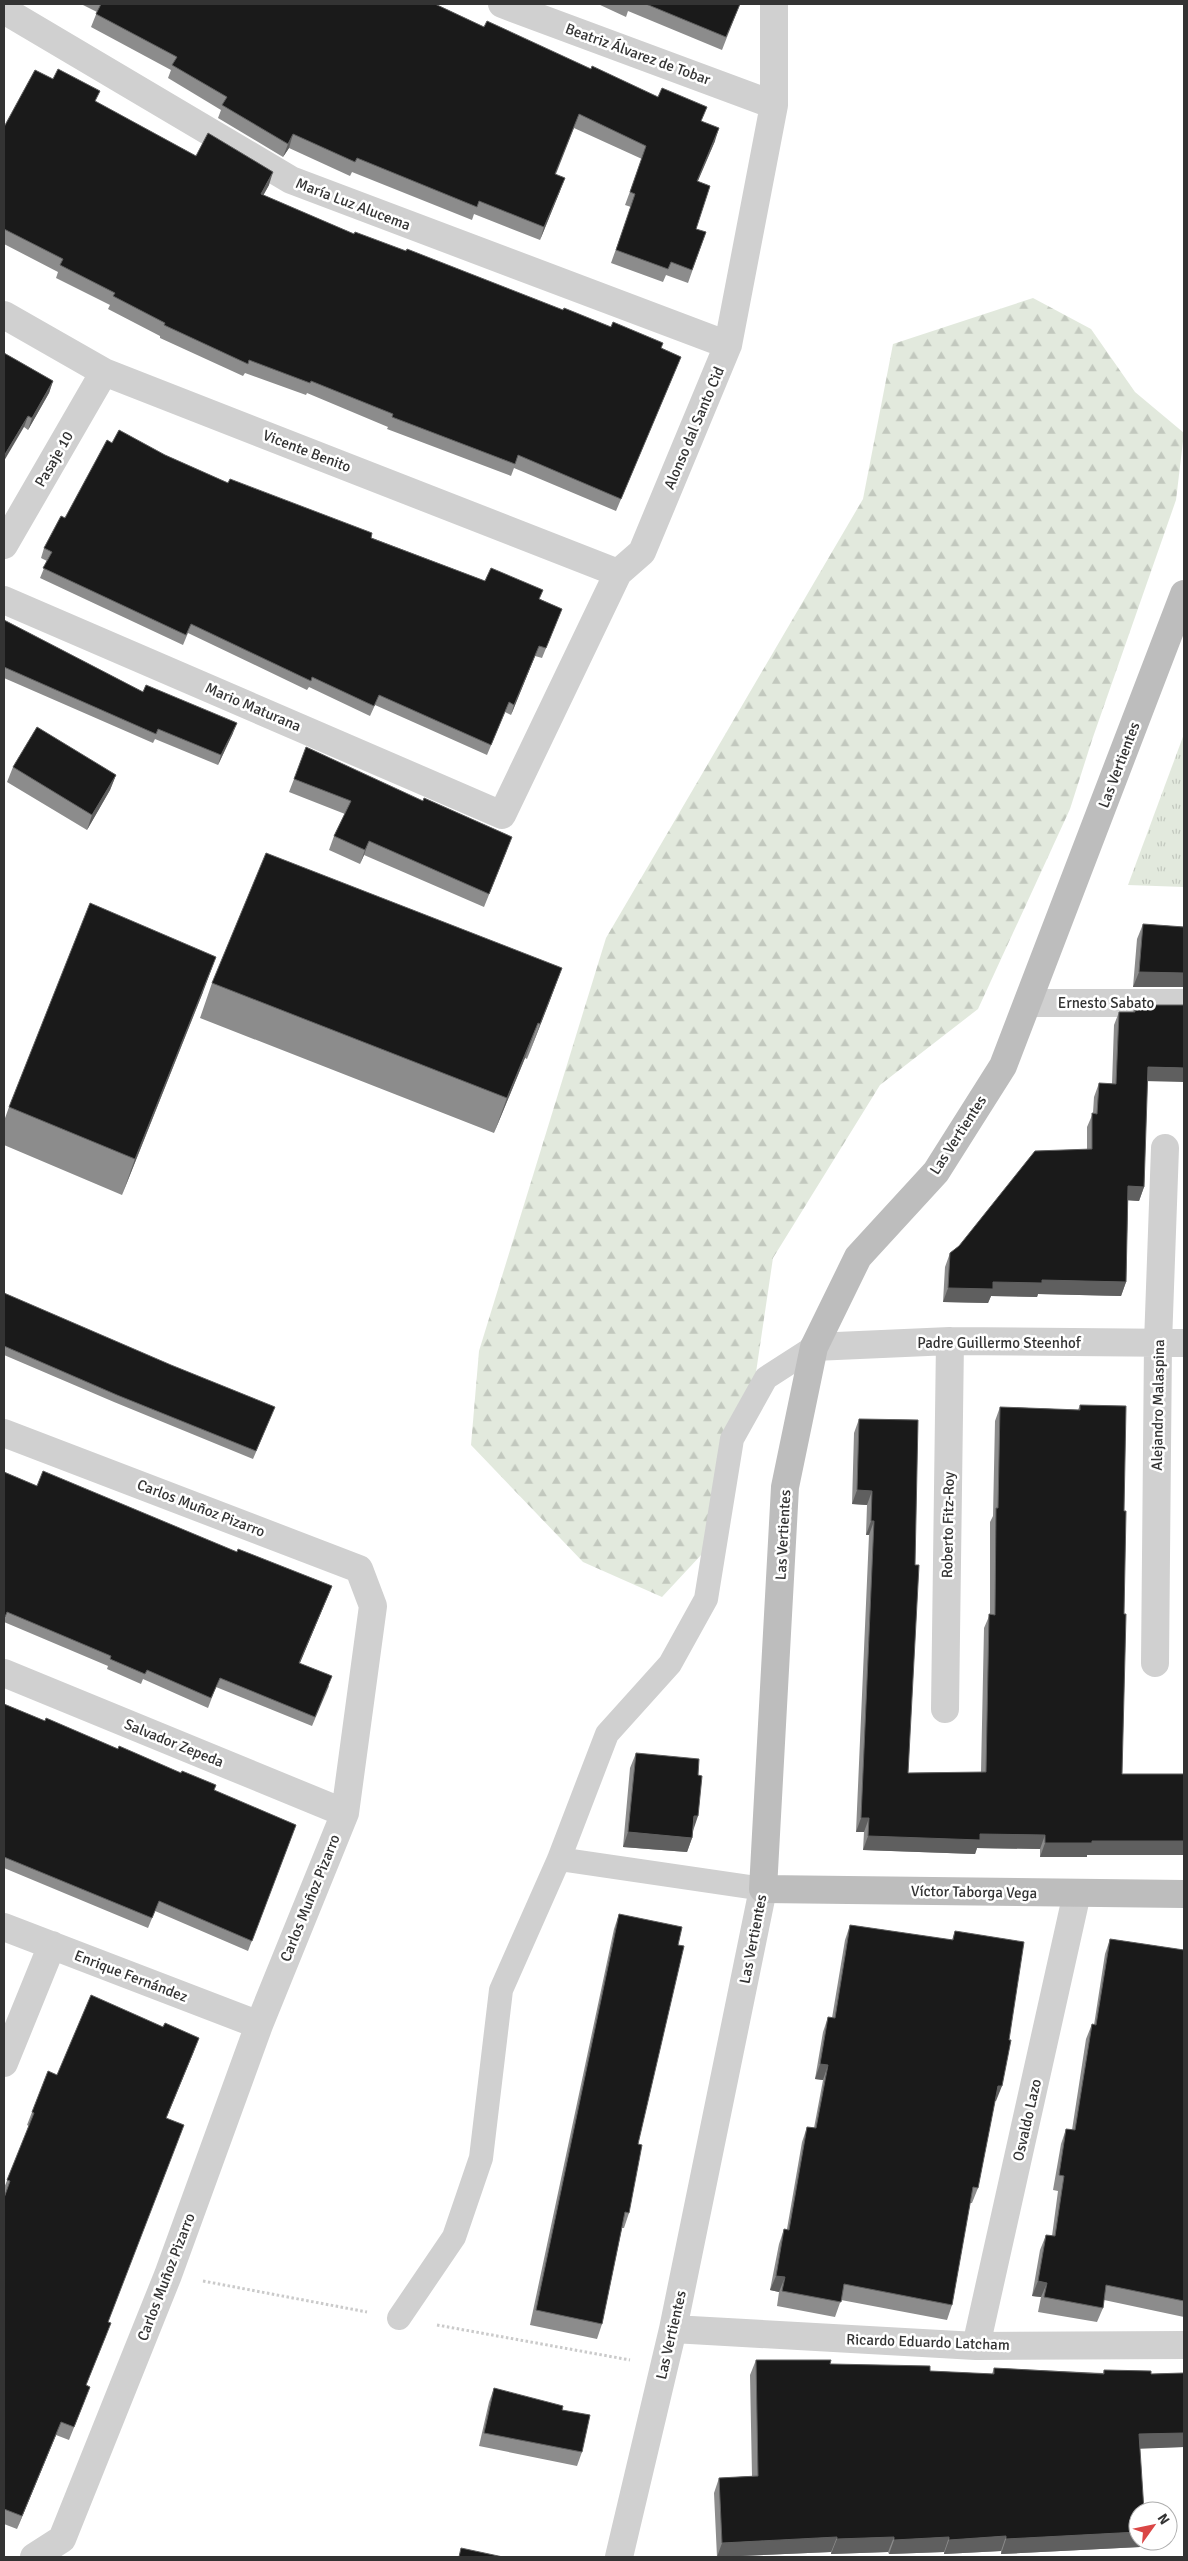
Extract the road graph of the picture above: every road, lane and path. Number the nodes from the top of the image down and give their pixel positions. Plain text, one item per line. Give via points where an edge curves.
1 (502, 4) edge
2 (774, 4) edge
3 (4, 10) edge
4 (774, 105) junction
5 (4, 315) edge
6 (728, 345) junction
7 (104, 372) junction
8 (4, 546) edge
9 (618, 573) junction
10 (1184, 594) edge
11 (4, 600) edge
12 (502, 815) joint
13 (1028, 1003) junction
14 (1184, 1003) edge
15 (1165, 1148) dead end
16 (950, 1342) junction
17 (1171, 1343) edge
18 (814, 1347) junction
19 (4, 1433) edge
20 (1155, 1663) dead end
21 (4, 1673) edge
22 (945, 1708) dead end
23 (345, 1813) junction
24 (559, 1859) junction
25 (763, 1890) junction
26 (1077, 1893) junction
27 (1184, 1894) edge
28 (4, 1927) edge
29 (52, 1945) junction
30 (259, 2025) junction
31 (4, 2062) edge
32 (399, 2318) dead end
33 (673, 2329) junction
34 (1184, 2345) edge
35 (976, 2346) junction
36 (34, 2557) edge
37 (619, 2557) edge

1 - 4 street, Beatriz Álvarez de Tobar
2 - 4 street, Alonso dal Santo Cid
3 - 6 street, María Luz Alucema via 290,180
4 - 6 street, Alonso dal Santo Cid
5 - 7 street, Vicente Benito
6 - 9 street, Alonso dal Santo Cid via 642,552
7 - 8 street, Pasaje 10
7 - 9 street, Vicente Benito
9 - 12 street, Alonso dal Santo Cid
10 - 13 street, Las Vertientes
11 - 12 street, Mario Maturana
13 - 14 street, Ernesto Sabato
13 - 18 street, Las Vertientes via 1003,1066 936,1172 858,1258
15 - 17 street, Alejandro Malaspina
16 - 17 street, Padre Guillermo Steenhof
16 - 18 street, Padre Guillermo Steenhof
16 - 22 street, Roberto Fitz-Roy
17 - 20 street, Alejandro Malaspina
18 - 24 lane via 766,1378 732,1439 706,1599 670,1664 607,1734
18 - 25 street, Las Vertientes via 785,1487
19 - 23 street, Carlos Muñoz Pizarro via 358,1569 373,1606
21 - 23 street, Salvador Zepeda
23 - 30 street, Carlos Muñoz Pizarro
24 - 25 lane
24 - 32 lane via 502,1990 481,2158 454,2237
25 - 26 street, Víctor Taborga Vega
25 - 33 street, Las Vertientes
26 - 27 street, Víctor Taborga Vega
26 - 35 street, Osvaldo Lazo
28 - 29 street, Enrique Fernández
29 - 30 street, Enrique Fernández
29 - 31 street
30 - 36 street, Carlos Muñoz Pizarro via 168,2275 62,2539
33 - 35 street, Ricardo Eduardo Latcham
33 - 37 street, Las Vertientes
34 - 35 street, Ricardo Eduardo Latcham

